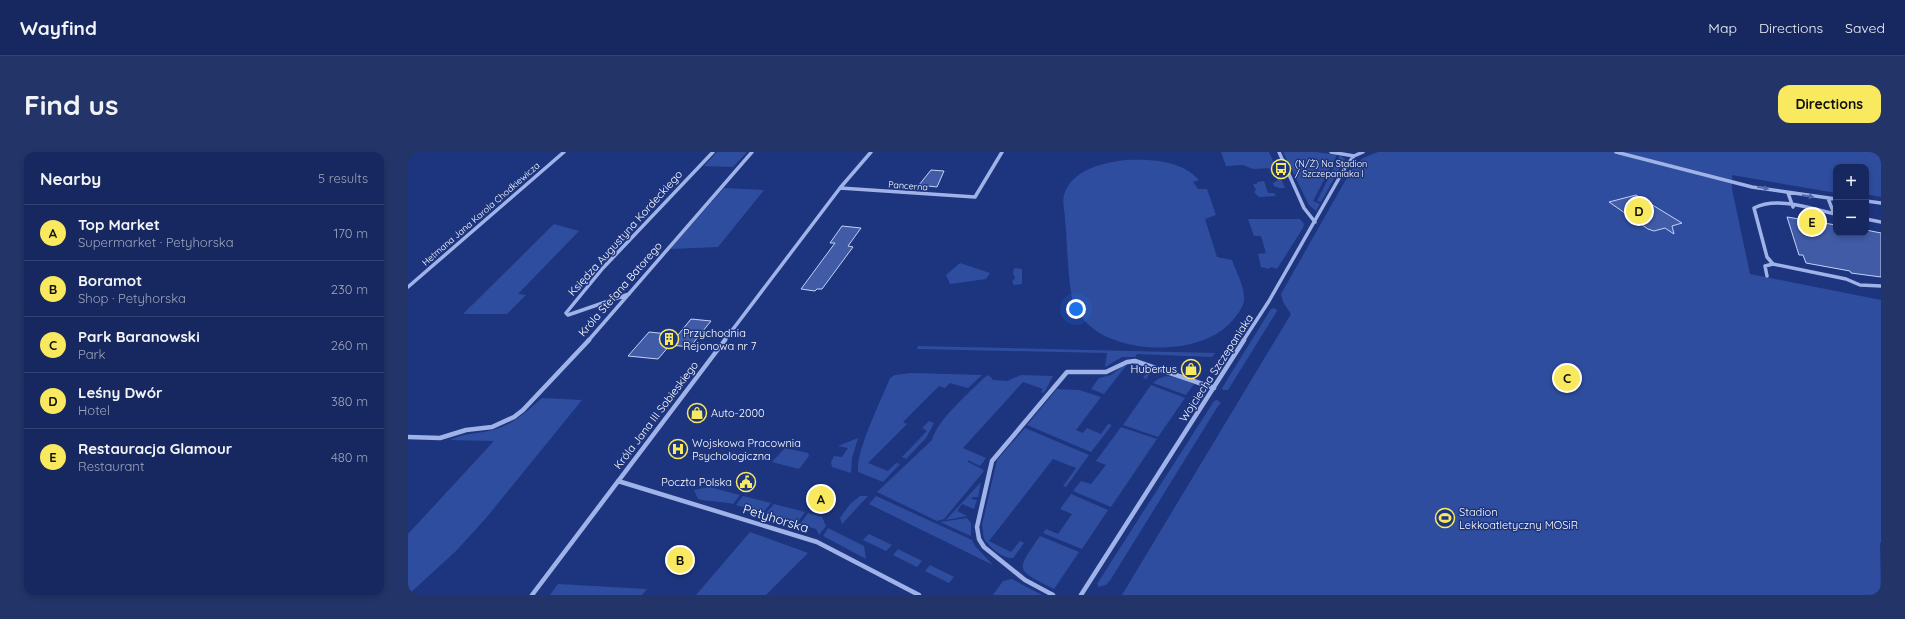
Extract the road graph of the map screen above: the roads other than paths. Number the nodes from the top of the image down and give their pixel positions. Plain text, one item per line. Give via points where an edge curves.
1 (564, 152) edge
2 (713, 152) edge
3 (752, 152) edge
4 (871, 152) edge
5 (1002, 152) edge
6 (1279, 152) edge
7 (1331, 152) edge
8 (1363, 152) edge
9 (1616, 152) edge
10 (1354, 156) junction
11 (840, 188) junction
12 (1788, 193) junction
13 (1828, 198) junction
14 (1833, 199) edge
15 (1869, 201) edge
16 (1881, 203) edge
17 (1793, 207) junction
18 (1833, 209) edge
19 (1833, 214) edge
20 (1869, 220) edge
21 (1315, 222) junction
22 (1881, 222) edge
23 (1773, 264) junction
24 (1766, 276) dead end
25 (1881, 286) edge
26 (408, 287) edge
27 (630, 294) junction
28 (1214, 388) junction
29 (408, 437) edge
30 (618, 481) junction
31 (532, 595) edge
32 (919, 595) edge
33 (1053, 595) edge
34 (1081, 595) edge

1 - 26 street, Hetmana Jana Karola Chodkiewicza
2 - 27 street, Księdza Augustyna Kordeckiego via 603,268 566,313 568,315
3 - 27 street, Króla Stefana Batorego
4 - 11 street, Króla Jana III Sobieskiego
5 - 11 street, Pancerna via 975,197
6 - 21 street via 1304,208
7 - 10 street
8 - 10 street
9 -> 12 street via 1724,180
10 - 21 street, Wojciecha Szczepaniaka
11 - 30 street, Króla Jana III Sobieskiego
12 -> 13 street
12 - 17 street
13 - 14 street
13 - 18 street
15 - 16 street
17 - 19 street
17 - 23 street via 1762,203 1754,208 1767,257
20 - 22 street
21 - 28 street, Wojciecha Szczepaniaka
23 - 24 street via 1765,266
23 - 25 street via 1846,279 1860,285
27 - 29 street, Króla Stefana Batorego via 514,417 492,427 466,430 440,438
28 - 33 street via 1134,361 1106,372 1068,372 992,461 977,527 979,539 984,547 1009,568
28 - 34 street, Wojciecha Szczepaniaka
30 - 31 street, Króla Jana III Sobieskiego
30 - 32 street, Petyhorska via 817,542

